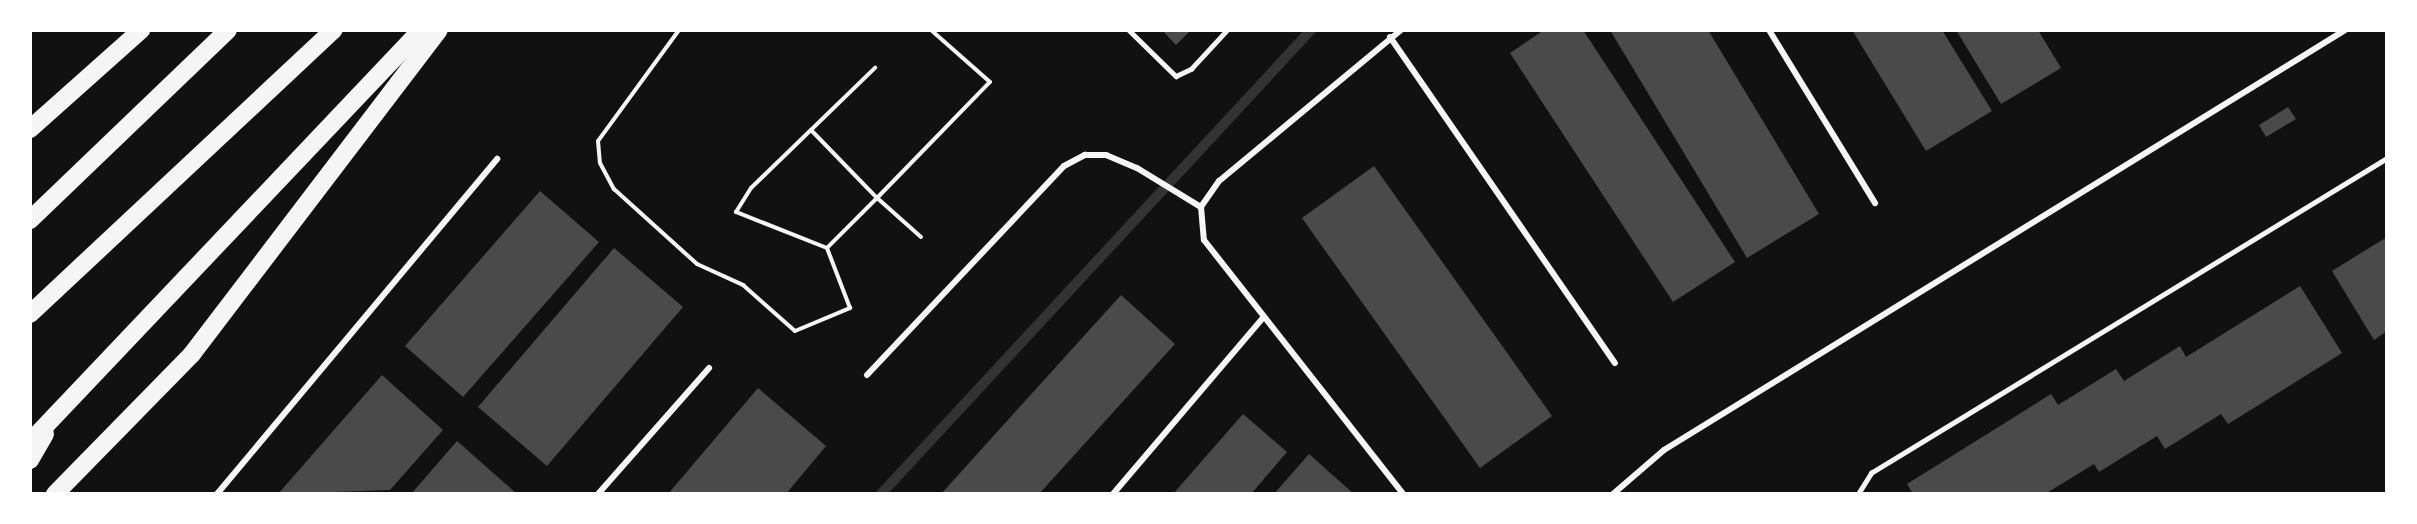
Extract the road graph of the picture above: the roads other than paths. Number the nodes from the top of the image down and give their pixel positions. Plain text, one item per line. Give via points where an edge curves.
1 (141, 30) edge
2 (228, 30) edge
3 (334, 30) edge
4 (421, 30) edge
5 (439, 30) edge
6 (1129, 30) edge
7 (1227, 30) edge
8 (1401, 30) edge
9 (1769, 30) edge
10 (2345, 30) edge
11 (1390, 37) junction
12 (30, 129) edge
13 (2387, 158) edge
14 (497, 159) dead end
15 (1875, 203) dead end
16 (1201, 207) junction
17 (30, 220) edge
18 (30, 314) edge
19 (1263, 318) junction
20 (1615, 363) dead end
21 (709, 368) dead end
22 (867, 375) dead end
23 (55, 417) junction
24 (30, 442) edge
25 (30, 460) edge
26 (55, 494) edge
27 (217, 494) edge
28 (598, 494) edge
29 (1113, 494) edge
30 (1403, 494) edge
31 (1613, 494) edge
32 (1858, 494) edge

1 - 12 highway
2 - 17 highway
3 - 18 highway
4 - 23 highway
5 - 26 highway via 192,354
6 - 7 lane via 1176,76 1191,69
8 - 11 street
9 - 15 street
10 - 31 street via 1664,450
11 - 16 street via 1218,181
11 - 20 street
13 - 32 lane via 1871,473
14 - 27 street
16 - 19 street via 1204,240
16 - 22 street via 1137,168 1106,156 1085,155 1064,166
19 - 29 street
19 - 30 street
21 - 28 street
23 - 24 highway
23 - 25 highway

